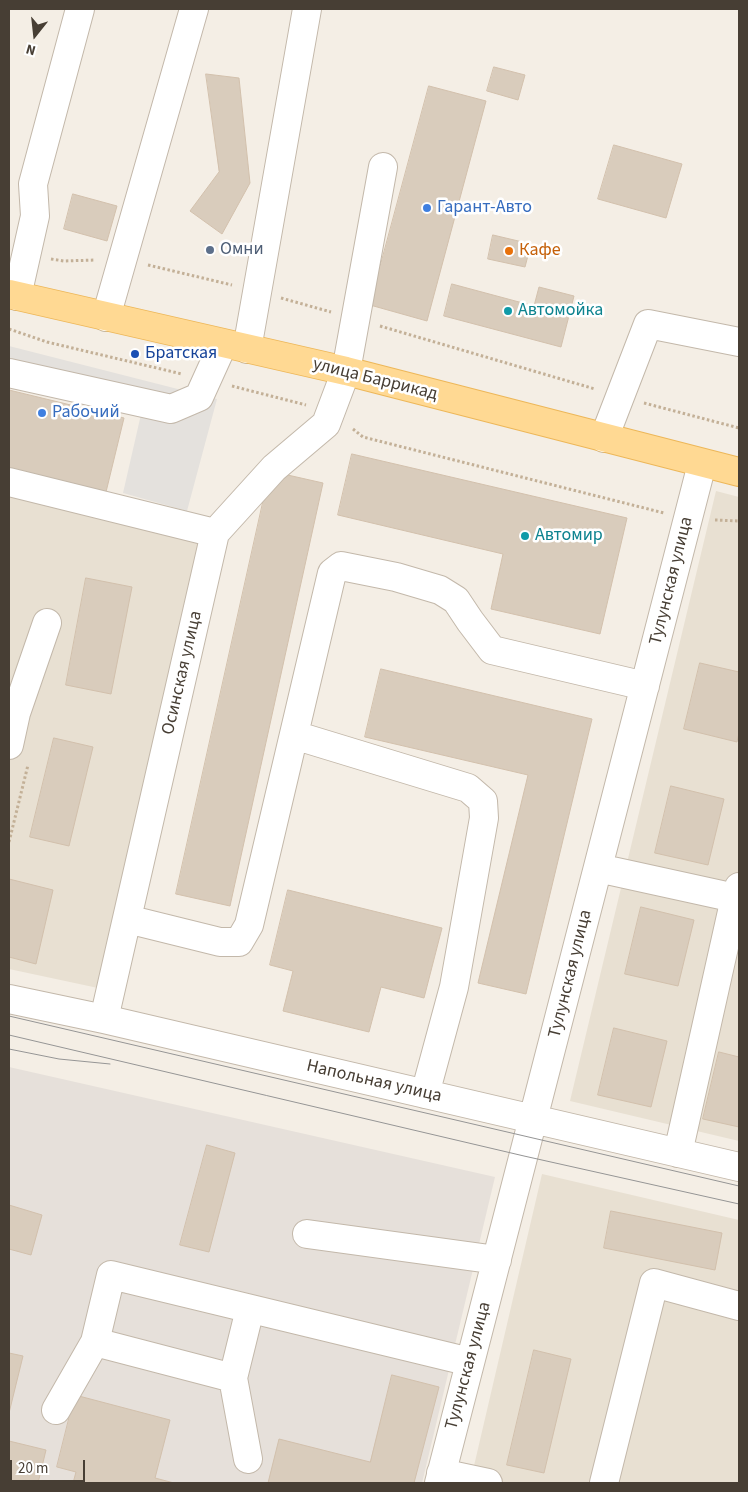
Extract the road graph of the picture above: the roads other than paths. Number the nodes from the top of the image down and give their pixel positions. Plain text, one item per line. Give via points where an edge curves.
1 (80, 9) edge
2 (194, 9) edge
3 (307, 9) edge
4 (383, 167) dead end
5 (13, 295) edge
6 (106, 317) junction
7 (739, 342) edge
8 (235, 346) junction
9 (346, 371) junction
10 (9, 373) edge
11 (604, 438) junction
12 (702, 464) junction
13 (739, 472) edge
14 (9, 482) edge
15 (215, 533) junction
16 (47, 623) dead end
17 (645, 686) junction
18 (294, 735) junction
19 (9, 745) edge
20 (598, 868) junction
21 (738, 895) edge
22 (127, 920) junction
23 (9, 999) edge
24 (104, 1019) junction
25 (425, 1094) junction
26 (534, 1119) junction
27 (678, 1153) junction
28 (739, 1167) edge
29 (307, 1234) dead end
30 (497, 1260) junction
31 (739, 1306) edge
32 (250, 1309) junction
33 (95, 1342) junction
34 (470, 1362) junction
35 (233, 1378) junction
36 (56, 1410) dead end
37 (248, 1459) dead end
38 (440, 1478) edge
39 (488, 1483) edge
40 (604, 1483) edge

1 - 5 street via 33,184 34,216
2 - 6 street
3 - 8 street
4 - 9 street, Осинская улица
5 - 6 main road, улица Баррикад
6 - 8 main road, улица Баррикад
7 - 11 street via 648,324
8 - 9 main road, улица Баррикад
8 - 10 street via 199,397 171,409
9 - 11 main road, улица Баррикад
9 - 15 street, Осинская улица via 326,424 274,468
11 - 12 main road, улица Баррикад
12 - 13 main road, улица Баррикад
12 - 17 street, Тулунская улица
14 - 15 street
15 - 22 street, Осинская улица
16 - 19 street via 16,713
17 - 18 street via 492,650 456,600 440,590 341,566 332,573
17 - 20 street, Тулунская улица
18 - 22 street via 249,925 239,942 220,942
18 - 25 street via 468,788 483,801 484,818 454,987
20 - 21 street
20 - 26 street, Тулунская улица
21 - 27 street
22 - 24 street, Осинская улица
23 - 24 street, Напольная улица
24 - 25 street, Напольная улица
25 - 26 street, Напольная улица
26 - 27 street, Напольная улица
26 - 30 street, Тулунская улица
27 - 28 street, Напольная улица
29 - 30 street
30 - 34 street, Тулунская улица
31 - 40 street via 654,1283
32 - 33 street via 112,1275
32 - 34 street
32 - 35 street
33 - 35 street
33 - 36 street
34 - 38 street, Тулунская улица
35 - 37 street
38 - 39 street

